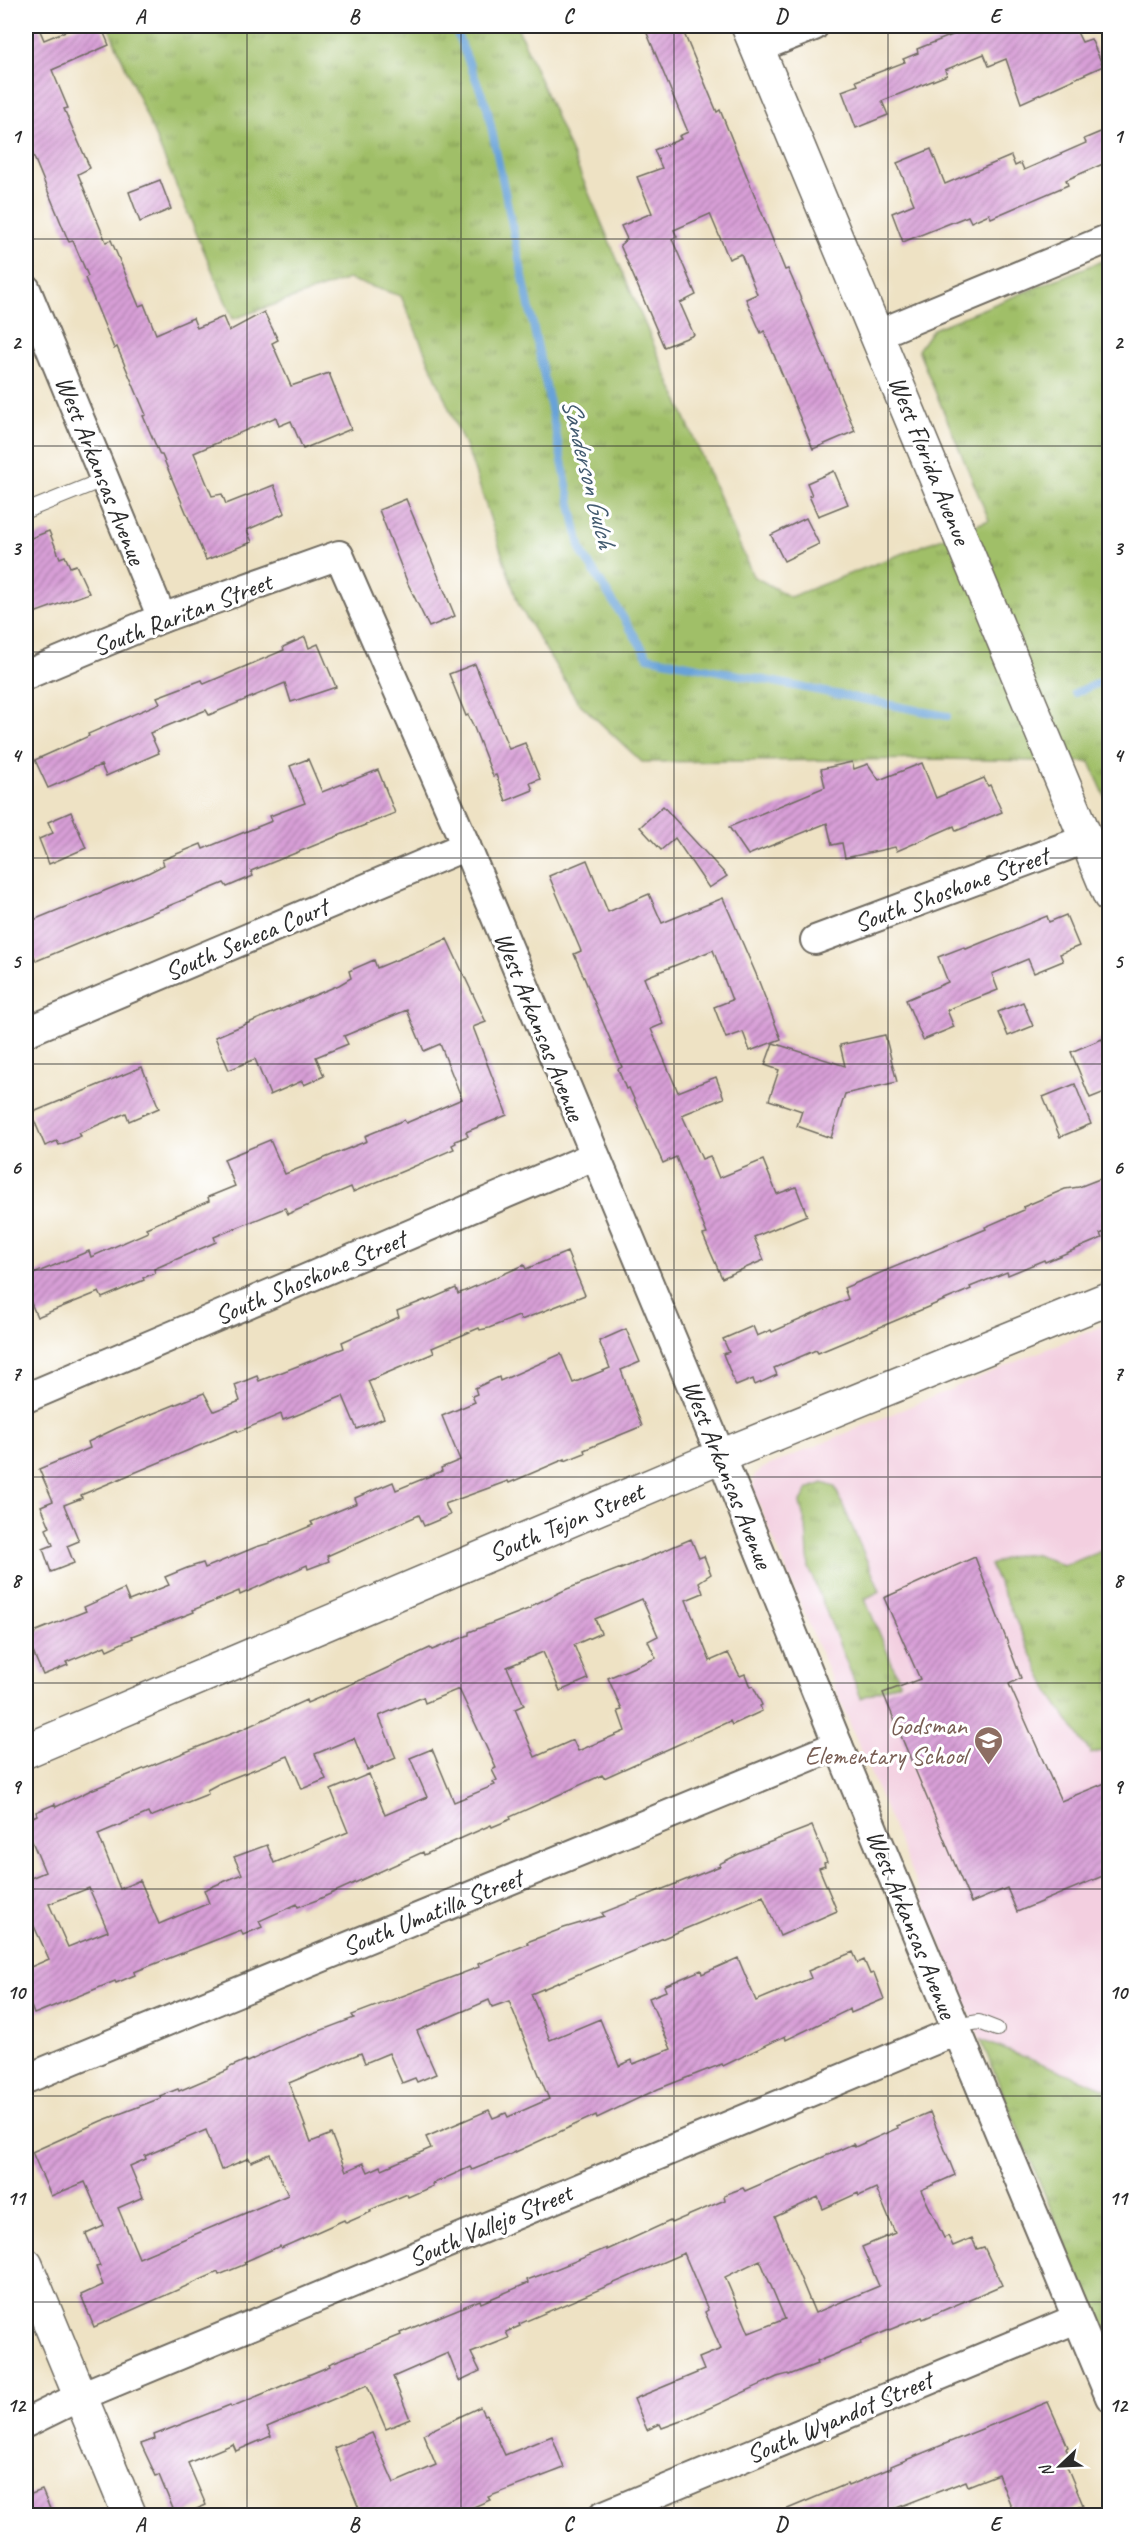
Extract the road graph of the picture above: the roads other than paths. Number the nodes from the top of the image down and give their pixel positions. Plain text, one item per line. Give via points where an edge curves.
1 (814, 26) edge
2 (753, 37) edge
3 (1110, 238) edge
4 (26, 289) edge
5 (31, 320) edge
6 (878, 334) junction
7 (105, 479) junction
8 (26, 512) edge
9 (339, 555) joint
10 (162, 618) junction
11 (26, 675) edge
12 (1086, 839) junction
13 (466, 846) junction
14 (1110, 896) edge
15 (815, 940) dead end
16 (26, 1032) edge
17 (594, 1156) junction
18 (1110, 1298) edge
19 (26, 1398) edge
20 (722, 1456) junction
21 (838, 1745) junction
22 (26, 1751) edge
23 (955, 2028) junction
24 (997, 2029) dead end
25 (26, 2079) edge
26 (26, 2265) edge
27 (1076, 2319) junction
28 (81, 2396) junction
29 (1110, 2397) edge
30 (26, 2423) edge
31 (130, 2516) edge
32 (602, 2516) edge

1 - 2 street
2 - 6 street, West Florida Avenue
3 - 6 street
4 - 5 street, West Arkansas Avenue
5 - 7 street, West Arkansas Avenue
6 - 12 street, West Florida Avenue
7 - 8 lane
7 - 10 street, West Arkansas Avenue
9 - 10 street, South Raritan Street
9 - 13 street, West Arkansas Avenue
10 - 11 street, South Raritan Street
12 - 14 street, West Florida Avenue
12 - 15 street, South Shoshone Street
13 - 16 street, South Seneca Court
13 - 17 street, West Arkansas Avenue
17 - 19 street, South Shoshone Street
17 - 20 street, West Arkansas Avenue
18 - 20 street, South Tejon Street
20 - 21 street, West Arkansas Avenue
20 - 22 street, South Tejon Street
21 - 23 street, West Arkansas Avenue
21 - 25 street, South Umatilla Street
23 - 24 lane via 979,2022
23 - 27 street, West Arkansas Avenue
23 - 28 street, South Vallejo Street
26 - 28 street
27 - 29 street, West Arkansas Avenue
27 - 32 street, South Wyandot Street
28 - 30 street, South Vallejo Street
28 - 31 street

